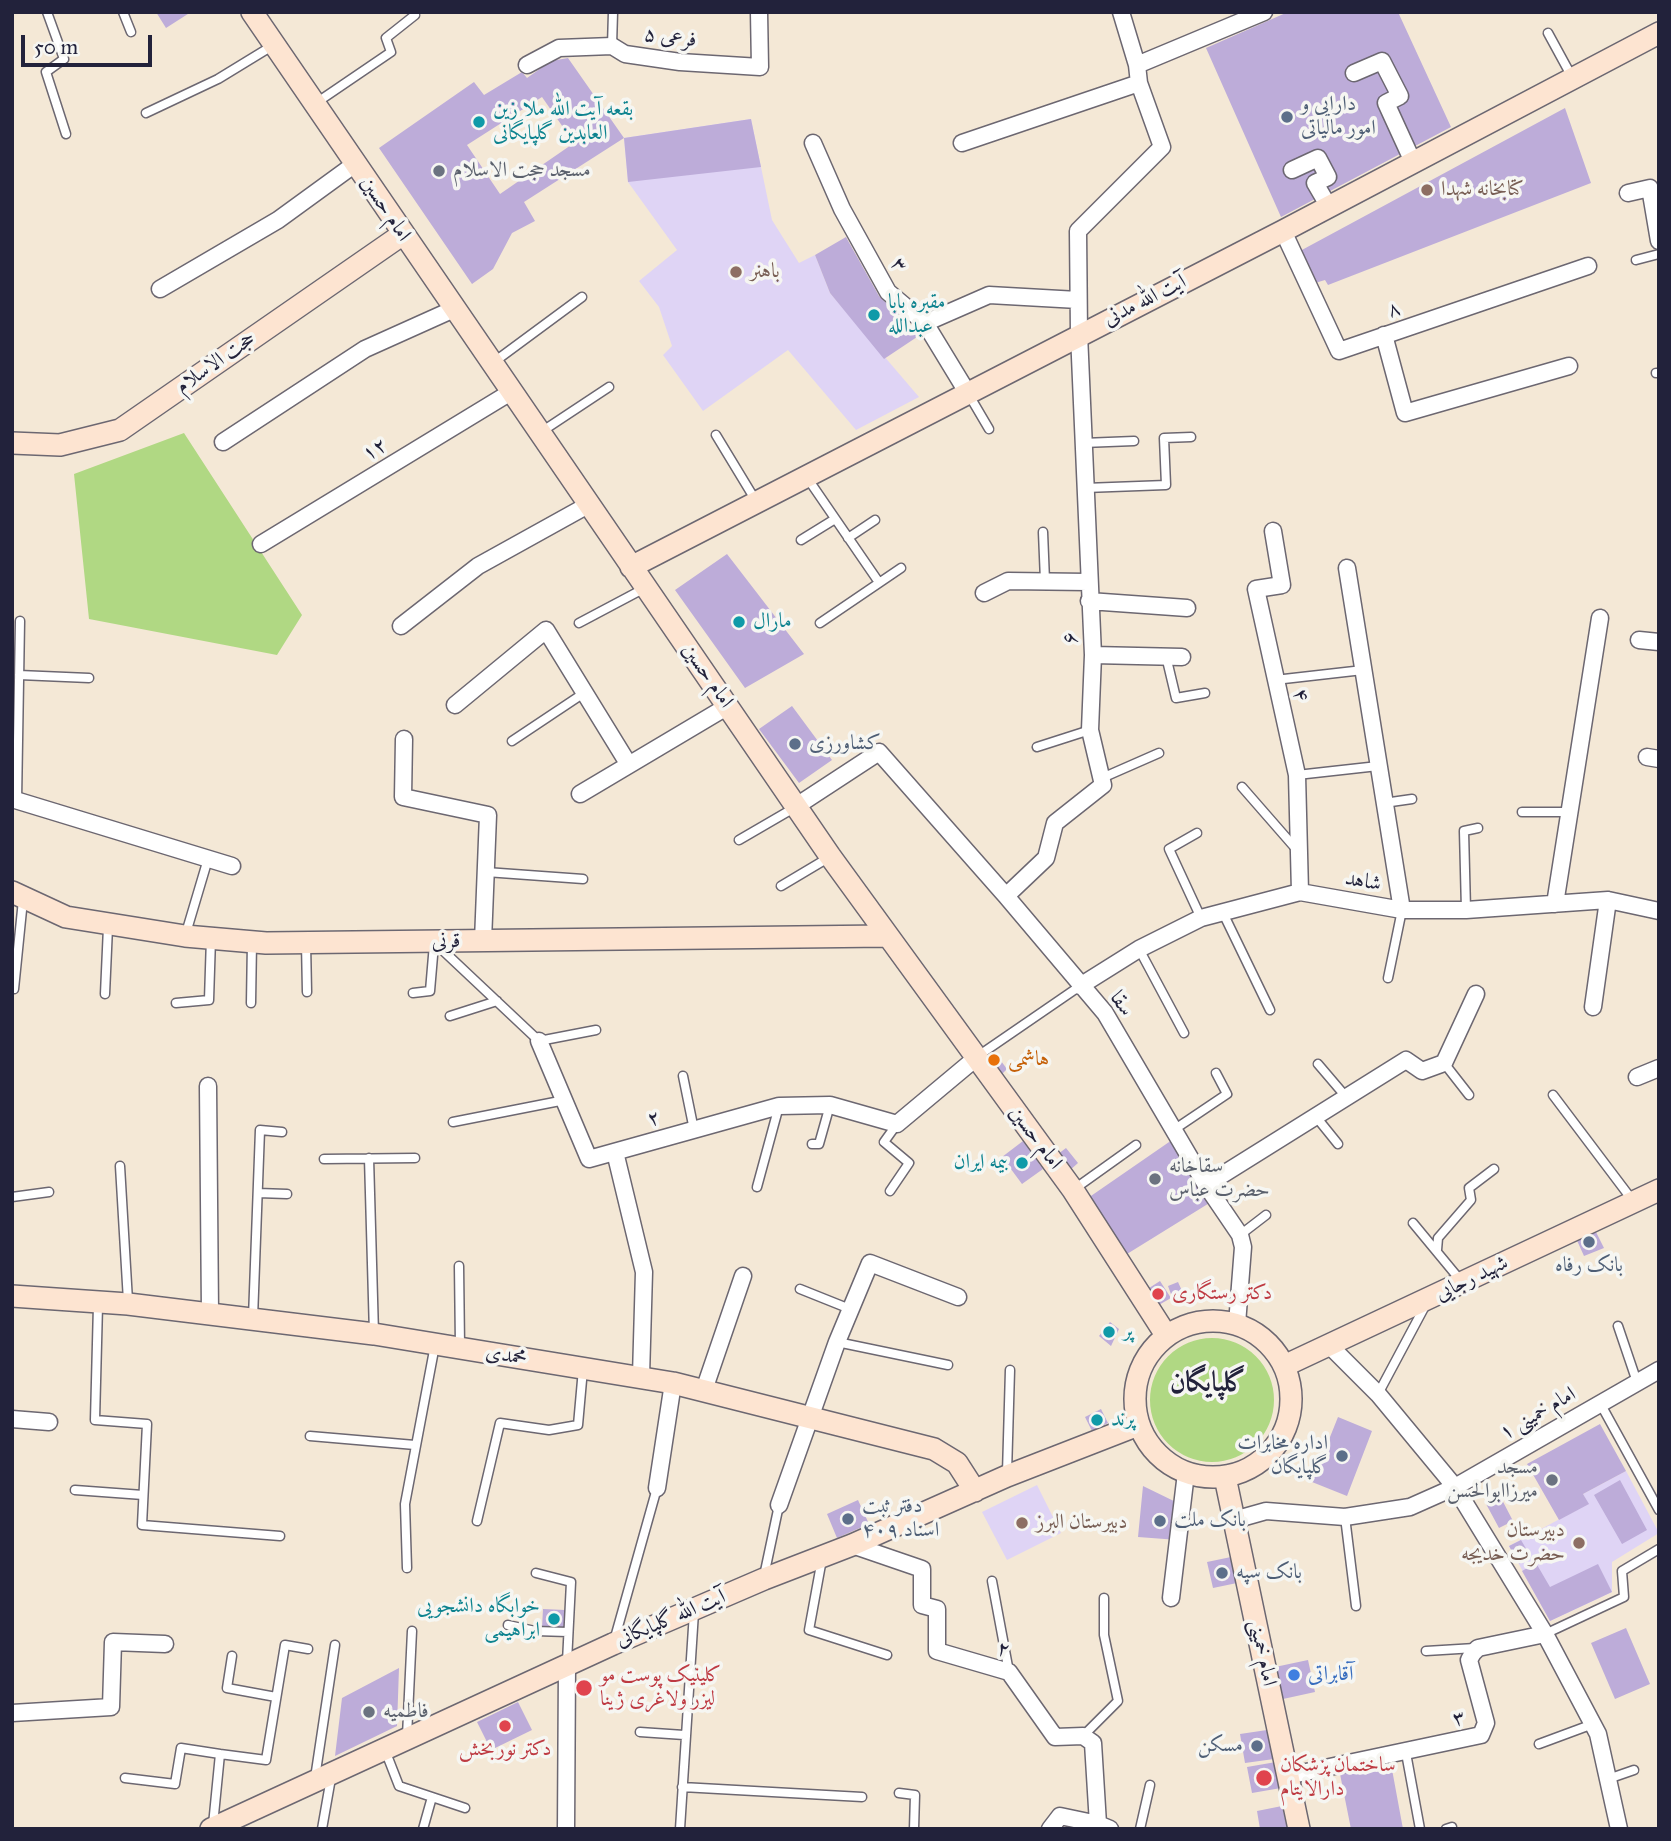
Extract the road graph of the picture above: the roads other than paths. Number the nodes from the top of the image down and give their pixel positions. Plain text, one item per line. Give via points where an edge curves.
1 (47, 12) edge
2 (123, 12) edge
3 (252, 12) edge
4 (613, 12) edge
5 (759, 12) edge
6 (1121, 12) edge
7 (1264, 12) edge
8 (415, 15) dead end
9 (131, 32) dead end
10 (1548, 33) dead end
11 (1659, 33) edge
12 (275, 45) junction
13 (612, 46) junction
14 (527, 65) dead end
15 (1137, 65) junction
16 (1354, 73) dead end
17 (1573, 78) junction
18 (1139, 83) junction
19 (314, 104) junction
20 (146, 113) dead end
21 (66, 134) dead end
22 (813, 143) dead end
23 (962, 143) dead end
24 (1413, 162) junction
25 (355, 164) junction
26 (1292, 170) dead end
27 (1628, 193) dead end
28 (1329, 207) junction
29 (1283, 231) junction
30 (403, 234) junction
31 (1659, 242) edge
32 (1659, 254) edge
33 (1636, 260) dead end
34 (1588, 266) dead end
35 (160, 289) dead end
36 (582, 297) dead end
37 (1079, 300) junction
38 (454, 309) junction
39 (925, 323) junction
40 (1079, 334) junction
41 (1384, 335) junction
42 (491, 363) junction
43 (1569, 366) dead end
44 (609, 387) dead end
45 (511, 392) junction
46 (967, 392) junction
47 (989, 429) dead end
48 (539, 433) junction
49 (716, 435) dead end
50 (1191, 437) dead end
51 (1134, 441) dead end
52 (223, 442) dead end
53 (12, 443) edge
54 (1083, 443) junction
55 (806, 476) junction
56 (1084, 488) junction
57 (757, 502) junction
58 (588, 505) junction
59 (835, 519) junction
60 (875, 520) dead end
61 (1273, 531) dead end
62 (1043, 532) dead end
63 (848, 538) junction
64 (801, 540) dead end
65 (261, 544) dead end
66 (631, 567) junction
67 (901, 568) dead end
68 (1347, 568) dead end
69 (878, 581) junction
70 (1045, 581) junction
71 (1088, 582) junction
72 (645, 587) junction
73 (984, 593) dead end
74 (1089, 601) junction
75 (1187, 608) dead end
76 (1600, 618) dead end
77 (20, 621) dead end
78 (579, 623) dead end
79 (820, 623) dead end
80 (401, 626) dead end
81 (1639, 640) dead end
82 (1659, 642) edge
83 (1093, 655) junction
84 (1174, 656) joint
85 (1363, 670) junction
86 (19, 675) junction
87 (89, 678) dead end
88 (1275, 680) junction
89 (584, 693) junction
90 (1205, 693) dead end
91 (15, 701) edge
92 (454, 705) dead end
93 (728, 706) junction
94 (1090, 730) junction
95 (404, 739) dead end
96 (512, 741) dead end
97 (1037, 747) dead end
98 (1159, 753) dead end
99 (629, 765) junction
100 (1378, 766) junction
101 (1297, 775) junction
102 (1102, 778) junction
103 (1242, 787) dead end
104 (580, 794) dead end
105 (1412, 799) dead end
106 (15, 800) edge
107 (1384, 803) junction
108 (798, 805) junction
109 (1522, 812) dead end
110 (1568, 812) junction
111 (1478, 828) dead end
112 (1197, 833) dead end
113 (739, 841) dead end
114 (1297, 850) junction
115 (830, 856) junction
116 (208, 859) junction
117 (232, 866) dead end
118 (486, 872) junction
119 (583, 879) dead end
120 (781, 886) dead end
121 (1300, 892) junction
122 (18, 894) edge
123 (1006, 896) junction
124 (1608, 900) junction
125 (1555, 904) junction
126 (1402, 910) junction
127 (1466, 910) junction
128 (1659, 911) edge
129 (1223, 913) junction
130 (1201, 918) junction
131 (108, 924) junction
132 (185, 936) junction
133 (886, 936) junction
134 (211, 938) junction
135 (252, 942) junction
136 (434, 942) junction
137 (482, 942) junction
138 (306, 943) junction
139 (1139, 949) junction
140 (1388, 978) dead end
141 (1080, 986) junction
142 (14, 989) dead end
143 (307, 992) dead end
144 (413, 993) dead end
145 (1476, 994) dead end
146 (105, 995) dead end
147 (497, 1002) junction
148 (176, 1003) dead end
149 (251, 1003) dead end
150 (1593, 1007) dead end
151 (1270, 1010) dead end
152 (450, 1016) dead end
153 (596, 1030) dead end
154 (1184, 1033) dead end
155 (539, 1041) junction
156 (976, 1058) junction
157 (1444, 1063) junction
158 (1318, 1064) dead end
159 (1659, 1069) edge
160 (1216, 1073) dead end
161 (682, 1076) dead end
162 (1637, 1077) dead end
163 (208, 1086) dead end
164 (1469, 1095) dead end
165 (1553, 1095) dead end
166 (1347, 1098) junction
167 (565, 1100) junction
168 (830, 1105) junction
169 (779, 1106) junction
170 (1317, 1118) junction
171 (453, 1122) dead end
172 (897, 1124) junction
173 (1174, 1129) junction
174 (694, 1130) junction
175 (282, 1132) dead end
176 (812, 1144) dead end
177 (1338, 1144) dead end
178 (1136, 1145) dead end
179 (615, 1152) junction
180 (369, 1158) junction
181 (415, 1158) dead end
182 (324, 1159) dead end
183 (120, 1166) dead end
184 (1494, 1169) dead end
185 (1206, 1185) junction
186 (757, 1188) dead end
187 (1073, 1189) junction
188 (1659, 1190) edge
189 (890, 1191) dead end
190 (49, 1192) dead end
191 (258, 1193) junction
192 (287, 1194) dead end
193 (12, 1196) edge
194 (1633, 1201) junction
195 (1266, 1216) dead end
196 (1413, 1223) dead end
197 (1240, 1235) junction
198 (1437, 1250) junction
199 (459, 1266) dead end
200 (743, 1276) dead end
201 (1463, 1283) junction
202 (800, 1289) dead end
203 (12, 1296) edge
204 (958, 1297) dead end
205 (1428, 1300) junction
206 (98, 1302) junction
207 (128, 1304) junction
208 (850, 1309) junction
209 (210, 1313) junction
210 (253, 1318) junction
211 (1237, 1324) junction
212 (1618, 1326) dead end
213 (374, 1334) junction
214 (1166, 1335) junction
215 (837, 1342) junction
216 (436, 1345) junction
217 (1331, 1347) junction
218 (460, 1349) junction
219 (948, 1365) dead end
220 (1284, 1366) junction
221 (583, 1368) junction
222 (1010, 1370) dead end
223 (1659, 1370) edge
224 (641, 1376) junction
225 (673, 1382) junction
226 (1637, 1382) junction
227 (704, 1390) junction
228 (1378, 1395) junction
229 (1600, 1403) junction
230 (811, 1417) junction
231 (12, 1419) edge
232 (49, 1422) dead end
233 (1138, 1425) junction
234 (310, 1436) dead end
235 (415, 1445) junction
236 (1186, 1473) junction
237 (1007, 1476) junction
238 (1225, 1477) junction
239 (1455, 1487) junction
240 (657, 1488) joint
241 (75, 1490) dead end
242 (975, 1491) junction
243 (144, 1495) junction
244 (779, 1505) joint
245 (1659, 1510) edge
246 (1345, 1517) junction
247 (1234, 1520) junction
248 (477, 1521) dead end
249 (280, 1536) dead end
250 (852, 1545) junction
251 (1659, 1549) edge
252 (822, 1557) junction
253 (407, 1568) dead end
254 (536, 1573) dead end
255 (764, 1579) junction
256 (992, 1581) dead end
257 (1104, 1598) dead end
258 (1171, 1598) dead end
259 (1356, 1606) dead end
260 (694, 1609) junction
261 (508, 1625) dead end
262 (412, 1631) dead end
263 (568, 1632) junction
264 (1545, 1634) junction
265 (165, 1644) dead end
266 (613, 1644) junction
267 (335, 1645) dead end
268 (1478, 1648) junction
269 (307, 1649) dead end
270 (1426, 1651) dead end
271 (887, 1655) dead end
272 (232, 1656) dead end
273 (567, 1665) junction
274 (1009, 1672) junction
275 (276, 1697) junction
276 (12, 1713) edge
277 (1593, 1724) junction
278 (640, 1732) dead end
279 (402, 1733) junction
280 (684, 1735) junction
281 (1083, 1736) junction
282 (1539, 1744) dead end
283 (385, 1750) junction
284 (1406, 1753) junction
285 (220, 1754) junction
286 (1634, 1770) dead end
287 (1287, 1776) junction
288 (125, 1778) dead end
289 (323, 1778) junction
290 (1608, 1779) junction
291 (1150, 1785) dead end
292 (682, 1787) junction
293 (899, 1793) dead end
294 (432, 1797) junction
295 (862, 1797) dead end
296 (466, 1808) dead end
297 (1104, 1827) edge
298 (212, 1828) edge
299 (322, 1829) edge
300 (423, 1829) edge
301 (566, 1829) edge
302 (680, 1829) edge
303 (914, 1829) edge
304 (1050, 1829) edge
305 (1140, 1829) edge
306 (1299, 1829) edge
307 (1420, 1829) edge
308 (1619, 1829) edge

1 - 21 lane via 64,59 46,72
2 - 9 lane
3 - 12 main road, امام حسین
4 - 13 lane
5 - 13 street, فرعی ۵ via 760,67 680,62 625,54
6 - 15 street
7 - 15 street
8 - 19 lane via 386,38 391,52
10 - 17 lane
11 - 17 main road, آیت الله مدنی
12 - 19 main road, امام حسین
12 - 20 lane
13 - 14 street, فرعی ۵ via 559,48
15 - 18 street
16 - 24 street via 1382,61 1401,96 1386,103
17 - 24 main road, آیت الله مدنی
18 - 23 street
18 - 37 street, ۶ via 1162,147 1078,231
19 - 25 main road, امام حسین
22 - 39 street, ۳ via 842,209 888,292
24 - 28 main road, آیت الله مدنی
25 - 30 main road, امام حسین
25 - 35 street via 278,220
26 - 28 street via 1318,158 1328,177 1315,183
27 - 31 street via 1650,188
28 - 29 main road, آیت الله مدنی
29 - 40 main road, آیت الله مدنی
29 - 41 street, ۸ via 1339,351
30 - 38 main road, امام حسین
30 - 53 main road, حجت الاسلام via 120,430 60,445
32 - 33 lane
34 - 41 street, ۸
36 - 42 lane
37 - 39 street via 989,295
37 - 40 street, ۶
38 - 42 main road, امام حسین
38 - 52 street via 365,349
39 - 46 street, ۳
40 - 46 main road, آیت الله مدنی
40 - 54 street, ۶
41 - 43 street via 1405,413
42 - 45 main road, امام حسین
44 - 48 lane
45 - 48 main road, امام حسین
45 - 65 street, ۱۲
46 - 47 lane
46 - 55 main road, آیت الله مدنی
48 - 58 main road, امام حسین
49 - 57 lane
50 - 56 lane via 1164,438 1166,485
51 - 54 lane
54 - 56 street, ۶
55 - 57 main road, آیت الله مدنی
55 - 59 lane
56 - 71 street, ۶
57 - 66 main road, آیت الله مدنی
58 - 66 main road, امام حسین
58 - 80 street via 478,566
59 - 63 lane
59 - 64 lane
60 - 63 lane
61 - 88 street, ۴ via 1282,584 1256,589
62 - 70 lane
63 - 69 lane
66 - 72 main road, امام حسین
67 - 69 lane
68 - 85 street
69 - 79 lane
70 - 71 street
70 - 73 street via 1008,581
71 - 74 street, ۶
72 - 78 lane
72 - 93 main road, امام حسین
74 - 75 street
74 - 83 street, ۶
76 - 110 street
77 - 86 lane
81 - 82 street
83 - 84 street
83 - 94 street, ۶
84 - 90 lane via 1175,698
85 - 88 lane
85 - 100 street
86 - 87 lane
86 - 91 lane
88 - 101 street, ۴
89 - 92 street via 546,630
89 - 96 lane
89 - 99 street
91 - 106 lane
93 - 99 street
93 - 108 main road, امام حسین
94 - 97 lane
94 - 102 street, ۶
95 - 118 street via 403,797 488,815
98 - 102 lane
99 - 104 street
100 - 101 lane
100 - 107 street
101 - 114 street, ۴
102 - 123 street via 1104,785 1055,823 1046,858
103 - 114 lane
105 - 107 lane
106 - 116 street
107 - 126 street
108 - 113 lane
108 - 115 main road, امام حسین
108 - 123 street, سقا via 879,752
109 - 110 lane
110 - 125 street
111 - 127 lane via 1464,831
112 - 130 lane via 1169,849
114 - 121 street, ۴
115 - 120 lane
115 - 133 main road, امام حسین
116 - 117 street
116 - 132 lane
118 - 119 lane
118 - 137 street
121 - 126 street, شاهد
121 - 129 street, شاهد
122 - 131 main road, قرنی via 66,917
122 - 142 lane
123 - 141 street, سقا
124 - 125 street, شاهد
124 - 128 street, شاهد
124 - 150 street
125 - 127 street, شاهد
126 - 127 street, شاهد
126 - 140 lane
129 - 130 street, شاهد
129 - 151 lane
130 - 139 street, شاهد
131 - 132 main road, قرنی
131 - 146 lane
132 - 134 main road, قرنی
133 - 137 main road, قرنی
133 - 156 main road, امام حسین
134 - 135 main road, قرنی
134 - 148 lane via 209,1000
135 - 138 main road, قرنی
135 - 149 lane
136 - 137 main road, قرنی
136 - 138 main road, قرنی
136 - 144 lane via 430,990
136 - 147 lane, ۲
138 - 143 lane
139 - 141 street, شاهد
139 - 154 lane
141 - 156 lane
141 - 173 street, سقا via 1105,1013
145 - 157 street
147 - 152 lane
147 - 155 lane, ۲
153 - 155 lane
155 - 167 street, ۲
156 - 172 street
156 - 187 main road, امام حسین
157 - 164 lane
157 - 166 street via 1422,1071 1406,1060
158 - 166 lane
159 - 162 street
160 - 173 lane via 1227,1094
161 - 174 lane
163 - 209 street
165 - 194 lane
166 - 170 street
167 - 171 lane
167 - 179 street, ۲ via 589,1159
168 - 169 street, ۲
168 - 172 street, ۲
168 - 176 lane via 819,1144
169 - 174 street, ۲
169 - 186 lane
170 - 177 lane
170 - 185 street
172 - 189 lane via 884,1142 909,1163
173 - 185 street, سقا
174 - 179 street, ۲
175 - 191 lane via 261,1130
178 - 187 lane
179 - 224 street via 645,1272
180 - 181 lane
180 - 182 lane
180 - 213 lane
183 - 207 lane
184 - 198 lane via 1469,1188 1471,1200 1438,1238
185 - 197 street, سقا
187 - 214 main road, امام حسین via 1098,1221
188 - 194 main road, شهید رجایی
190 - 193 lane
191 - 192 lane
191 - 210 lane
194 - 201 main road, شهید رجایی
195 - 197 lane
196 - 198 lane
197 - 211 street
198 - 201 lane
199 - 218 lane
200 - 227 street
201 - 205 main road, شهید رجایی
202 - 208 lane
203 - 206 main road, محمدی
204 - 208 street via 870,1264
205 - 217 main road, شهید رجایی
205 - 228 lane
206 - 207 main road, محمدی
206 - 243 lane via 95,1420 147,1424
207 - 209 main road, محمدی
208 - 215 street
209 - 210 main road, محمدی
210 - 213 main road, محمدی
211 - 214 main road via 1200,1321
211 - 220 main road via 1273,1348
212 - 226 lane
213 - 216 main road, محمدی
214 - 233 main road via 1141,1366 1135,1385
215 - 219 lane
215 - 230 street
216 - 218 main road, محمدی
216 - 235 lane
217 - 220 main road, شهید رجایی
217 - 228 street
218 - 221 main road, محمدی
220 - 238 main road via 1292,1401 1280,1439 1266,1457
221 - 224 main road, محمدی
221 - 248 lane via 578,1425 549,1430 500,1423
222 - 237 lane
223 - 226 street, امام خمینی ۱
224 - 225 main road, محمدی
225 - 227 main road, محمدی
225 - 240 street
226 - 229 street, امام خمینی ۱
227 - 230 main road, محمدی
228 - 239 street
229 - 239 street, امام خمینی ۱
229 - 245 lane
230 - 242 main road, محمدی via 934,1449 957,1463
230 - 244 street
231 - 232 street
233 - 236 main road via 1149,1446
233 - 237 main road, آیت الله گلپایگانی
234 - 235 lane
235 - 253 lane via 405,1504
236 - 238 main road
236 - 258 street
237 - 242 main road, آیت الله گلپایگانی
238 - 247 main road, امام خمینی
239 - 246 street, امام خمینی ۱ via 1410,1507
239 - 264 street
240 - 266 lane
241 - 243 lane
242 - 250 main road, آیت الله گلپایگانی
243 - 249 lane via 142,1525
244 - 255 lane
246 - 247 street, امام خمینی ۱ via 1266,1511
246 - 259 lane
247 - 287 main road, امام خمینی via 1274,1684
250 - 252 main road, آیت الله گلپایگانی
250 - 274 street, ۲ via 922,1569 922,1605 937,1609 937,1651
251 - 264 lane via 1622,1571 1624,1597
252 - 255 main road, آیت الله گلپایگانی
252 - 271 lane via 809,1630
254 - 263 lane via 570,1581
255 - 260 main road, آیت الله گلپایگانی
256 - 274 lane
257 - 281 lane via 1104,1635 1118,1701
260 - 266 main road, آیت الله گلپایگانی
260 - 280 lane
261 - 263 lane
262 - 279 lane
263 - 273 lane
264 - 268 street
264 - 277 street
265 - 276 street via 113,1642 111,1707
266 - 273 main road, آیت الله گلپایگانی
267 - 289 lane
268 - 270 lane
268 - 284 street, ۳ via 1469,1660 1485,1730 1481,1735
269 - 275 lane via 285,1645
272 - 275 lane via 227,1688
273 - 279 main road, آیت الله گلپایگانی
273 - 301 street
274 - 281 street, ۲ via 1055,1737
275 - 285 lane via 266,1760
277 - 282 lane
277 - 290 street
278 - 280 lane
279 - 283 main road, آیت الله گلپایگانی
280 - 292 lane
281 - 297 street via 1093,1743
283 - 289 main road, آیت الله گلپایگانی
283 - 294 lane via 398,1786
284 - 287 street, ۳
284 - 307 lane
285 - 288 lane via 181,1748 175,1784
285 - 298 lane
286 - 290 lane
287 - 306 main road, امام خمینی
289 - 298 main road, آیت الله گلپایگانی
289 - 299 lane
290 - 308 street
291 - 305 lane
292 - 295 lane
292 - 302 lane
293 - 303 lane via 915,1795
294 - 296 lane
294 - 300 lane
297 - 304 street via 1060,1816

